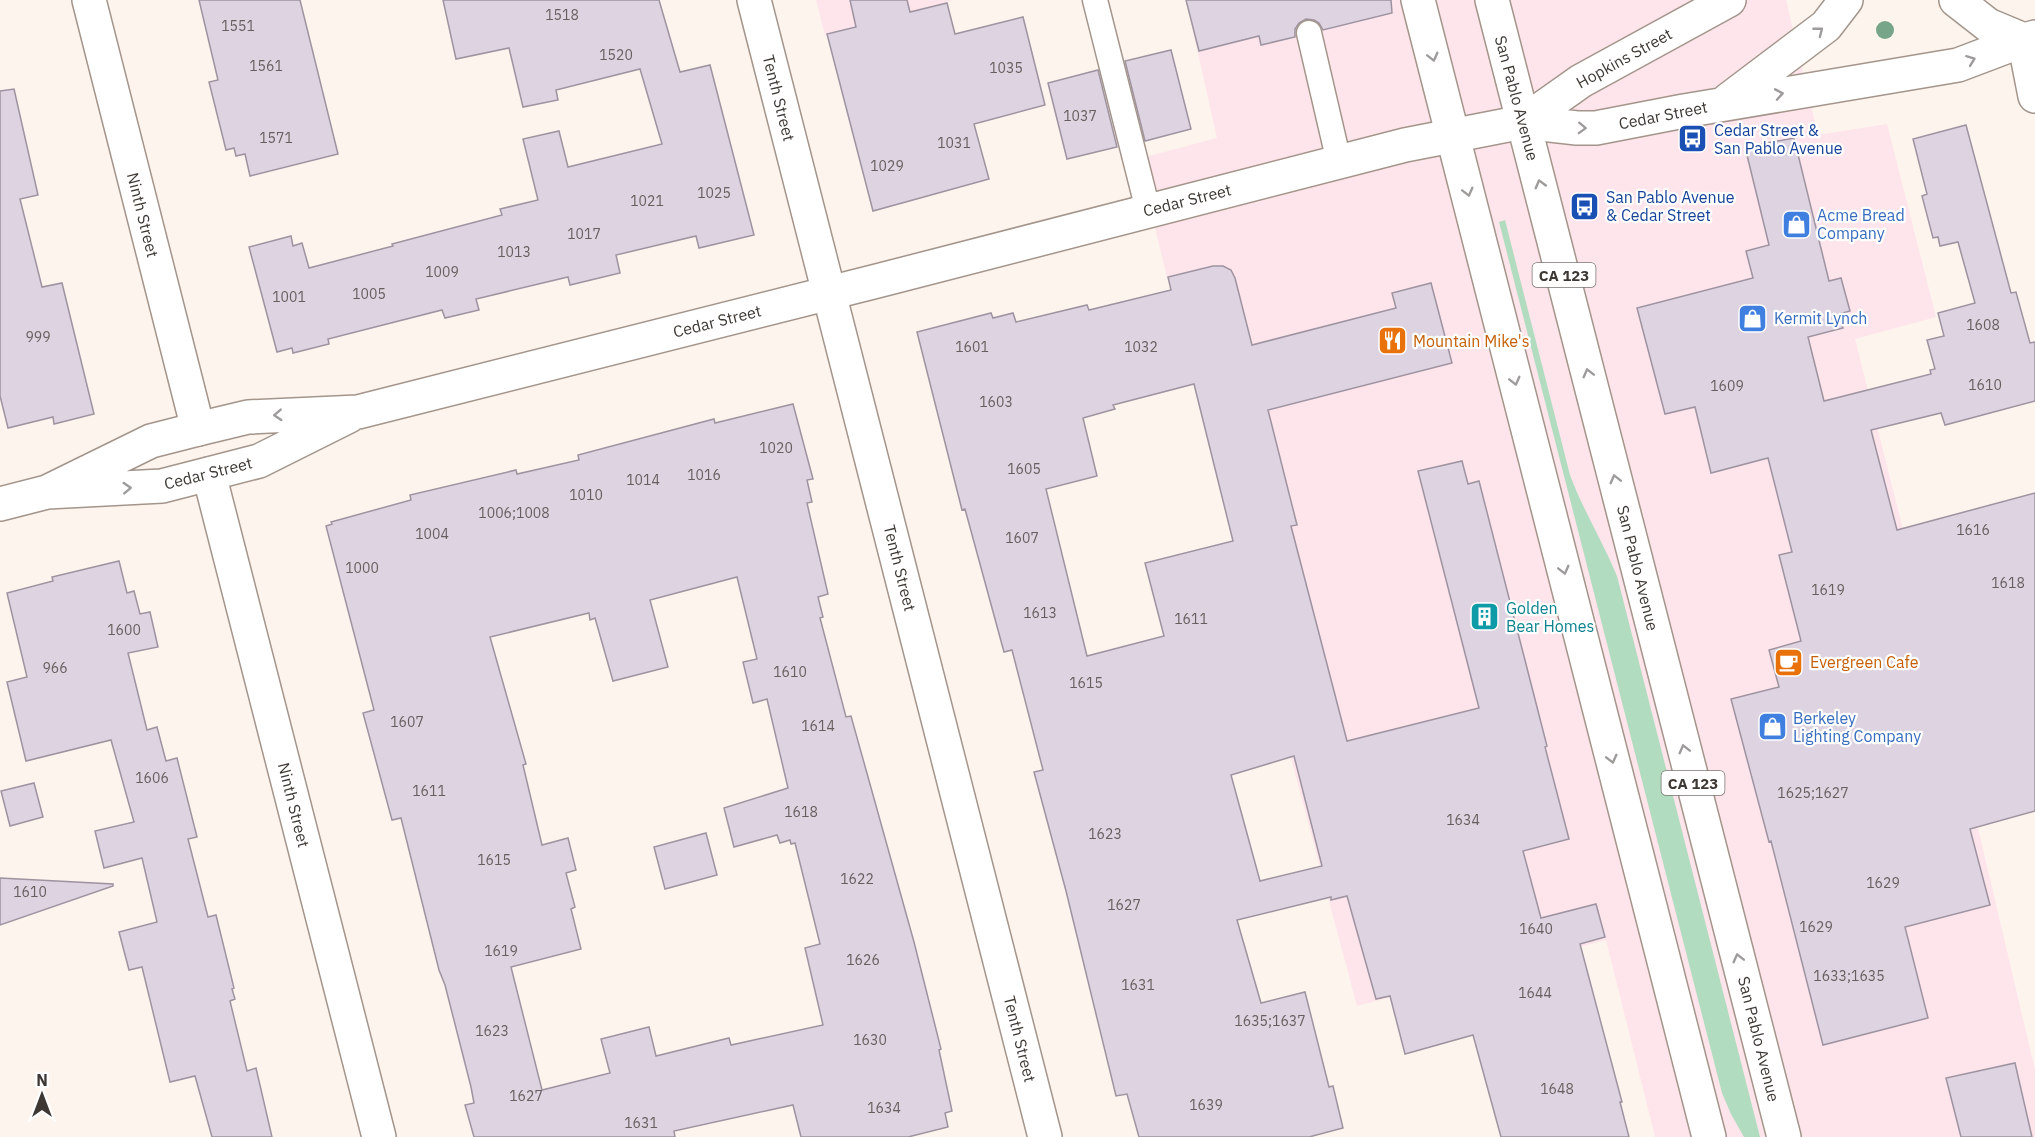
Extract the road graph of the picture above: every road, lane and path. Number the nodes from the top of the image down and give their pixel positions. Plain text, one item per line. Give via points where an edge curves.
1 (89, 0) edge
2 (754, 0) edge
3 (1095, 0) edge
4 (1418, 0) edge
5 (1492, 0) edge
6 (1729, 0) edge
7 (1846, 0) edge
8 (1956, 0) edge
9 (1309, 33) dead end
10 (2029, 39) edge
11 (2035, 96) edge
12 (1722, 105) junction
13 (1523, 122) junction
14 (1453, 135) junction
15 (1339, 162) junction
16 (1148, 210) junction
17 (829, 293) junction
18 (358, 412) junction
19 (198, 429) junction
20 (209, 474) junction
21 (47, 492) junction
22 (0, 504) edge
23 (378, 1137) edge
24 (1045, 1137) edge
25 (1709, 1137) edge
26 (1784, 1137) edge

1 - 19 street, Ninth Street
2 - 17 street, Tenth Street
3 - 16 lane
4 -> 14 street
5 - 13 street, San Pablo Avenue / CA 123
6 - 13 street, Hopkins Street via 1581,81
12 -> 7 street via 1826,26
8 - 10 street via 1988,25
9 - 15 lane
10 - 11 street
12 -> 10 street, Cedar Street via 1958,65
13 -> 12 street, Cedar Street via 1596,128
13 - 14 street, Cedar Street
26 -> 13 street, San Pablo Avenue / CA 123
14 - 15 street, Cedar Street
14 -> 25 street
15 - 16 street, Cedar Street
16 - 17 street, Cedar Street
17 - 18 street, Cedar Street
17 - 24 street, Tenth Street
18 -> 19 street, Cedar Street via 248,417
18 - 20 street, Cedar Street via 259,461
19 - 21 street, Cedar Street via 151,441
21 -> 20 street, Cedar Street via 162,486
20 - 23 street, Ninth Street
21 - 22 street, Cedar Street

